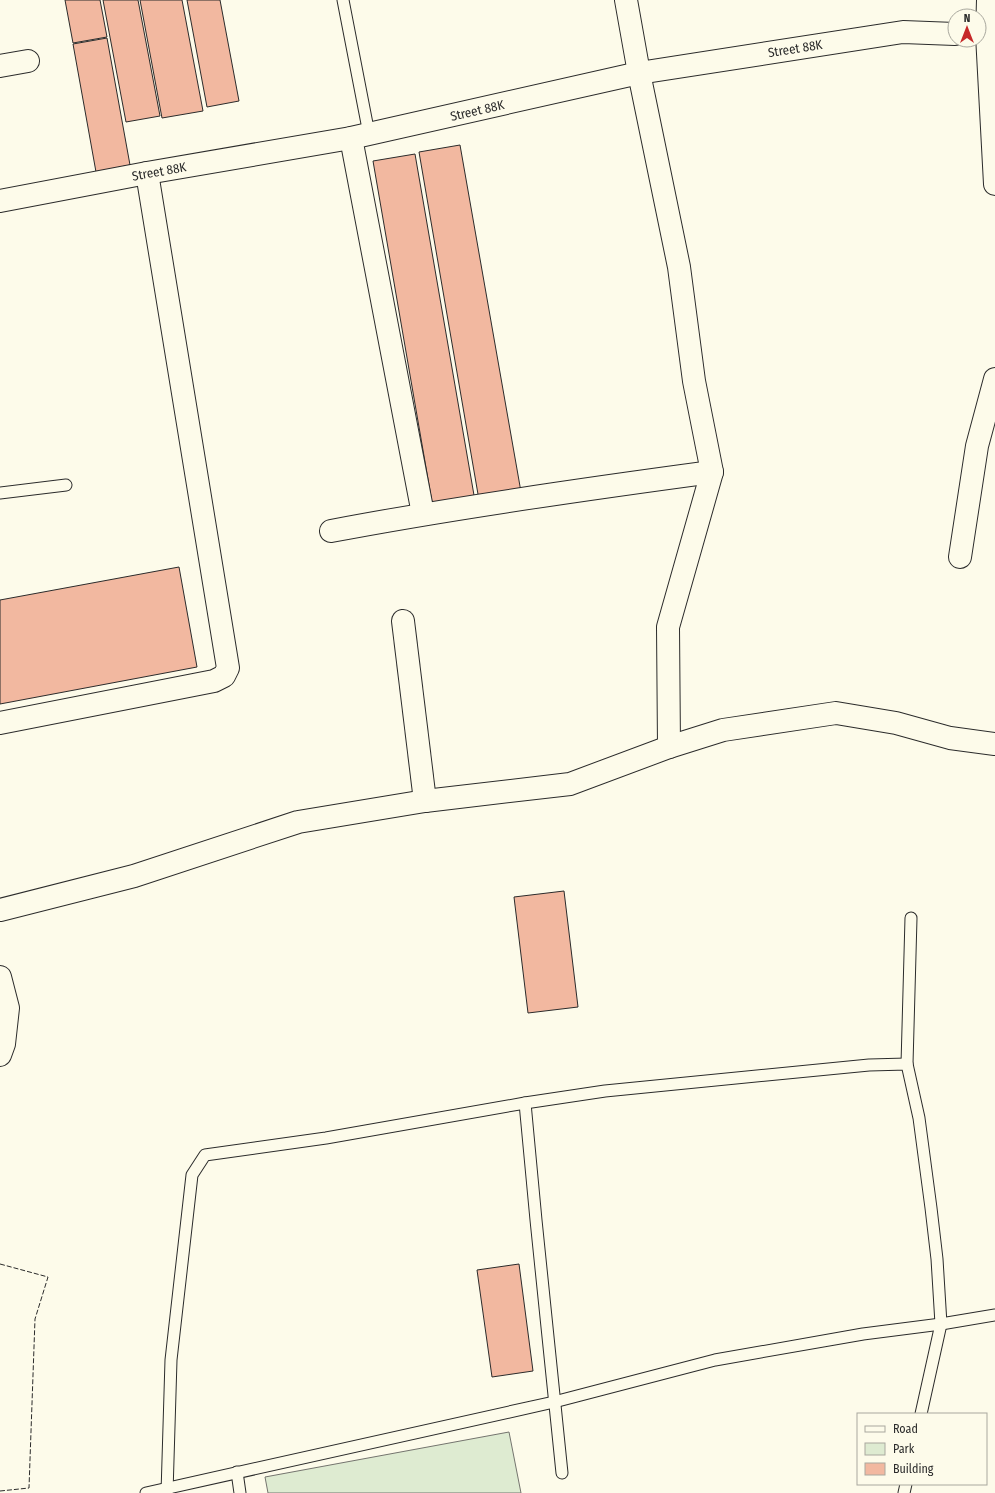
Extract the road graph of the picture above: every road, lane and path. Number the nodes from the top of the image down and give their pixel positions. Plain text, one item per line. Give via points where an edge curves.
1 (343, 0) edge
2 (626, 0) edge
3 (947, 34) edge
4 (984, 48) edge
5 (28, 61) dead end
6 (0, 66) edge
7 (639, 73) junction
8 (360, 136) junction
9 (148, 173) junction
10 (995, 184) edge
11 (0, 201) edge
12 (995, 379) edge
13 (712, 472) junction
14 (66, 485) dead end
15 (0, 493) edge
16 (423, 514) junction
17 (331, 531) dead end
18 (960, 557) dead end
19 (403, 621) dead end
20 (0, 723) edge
21 (995, 744) edge
22 (669, 747) junction
23 (425, 801) junction
24 (0, 910) edge
25 (910, 918) dead end
26 (0, 977) edge
27 (0, 1055) edge
28 (907, 1064) junction
29 (525, 1103) junction
30 (995, 1315) edge
31 (941, 1324) junction
32 (554, 1402) junction
33 (922, 1413) edge
34 (236, 1472) junction
35 (562, 1473) dead end
36 (166, 1490) edge
37 (146, 1493) edge
38 (240, 1493) edge

1 - 8 lane
2 - 7 street
3 - 7 street, Street 88K via 903,32
4 - 10 street
5 - 6 street
7 - 8 street, Street 88K
7 - 13 street via 679,267 694,382
8 - 9 street, Street 88K
8 - 16 street
9 - 11 street, Street 88K
9 - 20 street via 228,668 224,676 214,682
12 - 18 street via 977,446
13 - 16 street
13 - 22 street via 668,627
14 - 15 lane
16 - 17 street
19 - 23 street
21 - 22 street via 950,738 896,723 836,713 723,730
22 - 23 street via 570,784
23 - 24 street via 298,822 134,876
25 - 28 lane
26 - 27 street via 8,1008 4,1044
28 - 29 lane via 869,1065 605,1091
28 - 31 lane via 919,1118 931,1208
29 - 32 lane
29 - 36 lane via 326,1138 205,1155 192,1175 171,1360
30 - 31 lane
31 - 32 lane via 863,1334 715,1360
31 - 33 lane
32 - 34 lane
32 - 35 lane
34 - 36 lane
34 - 38 lane
36 - 37 lane

